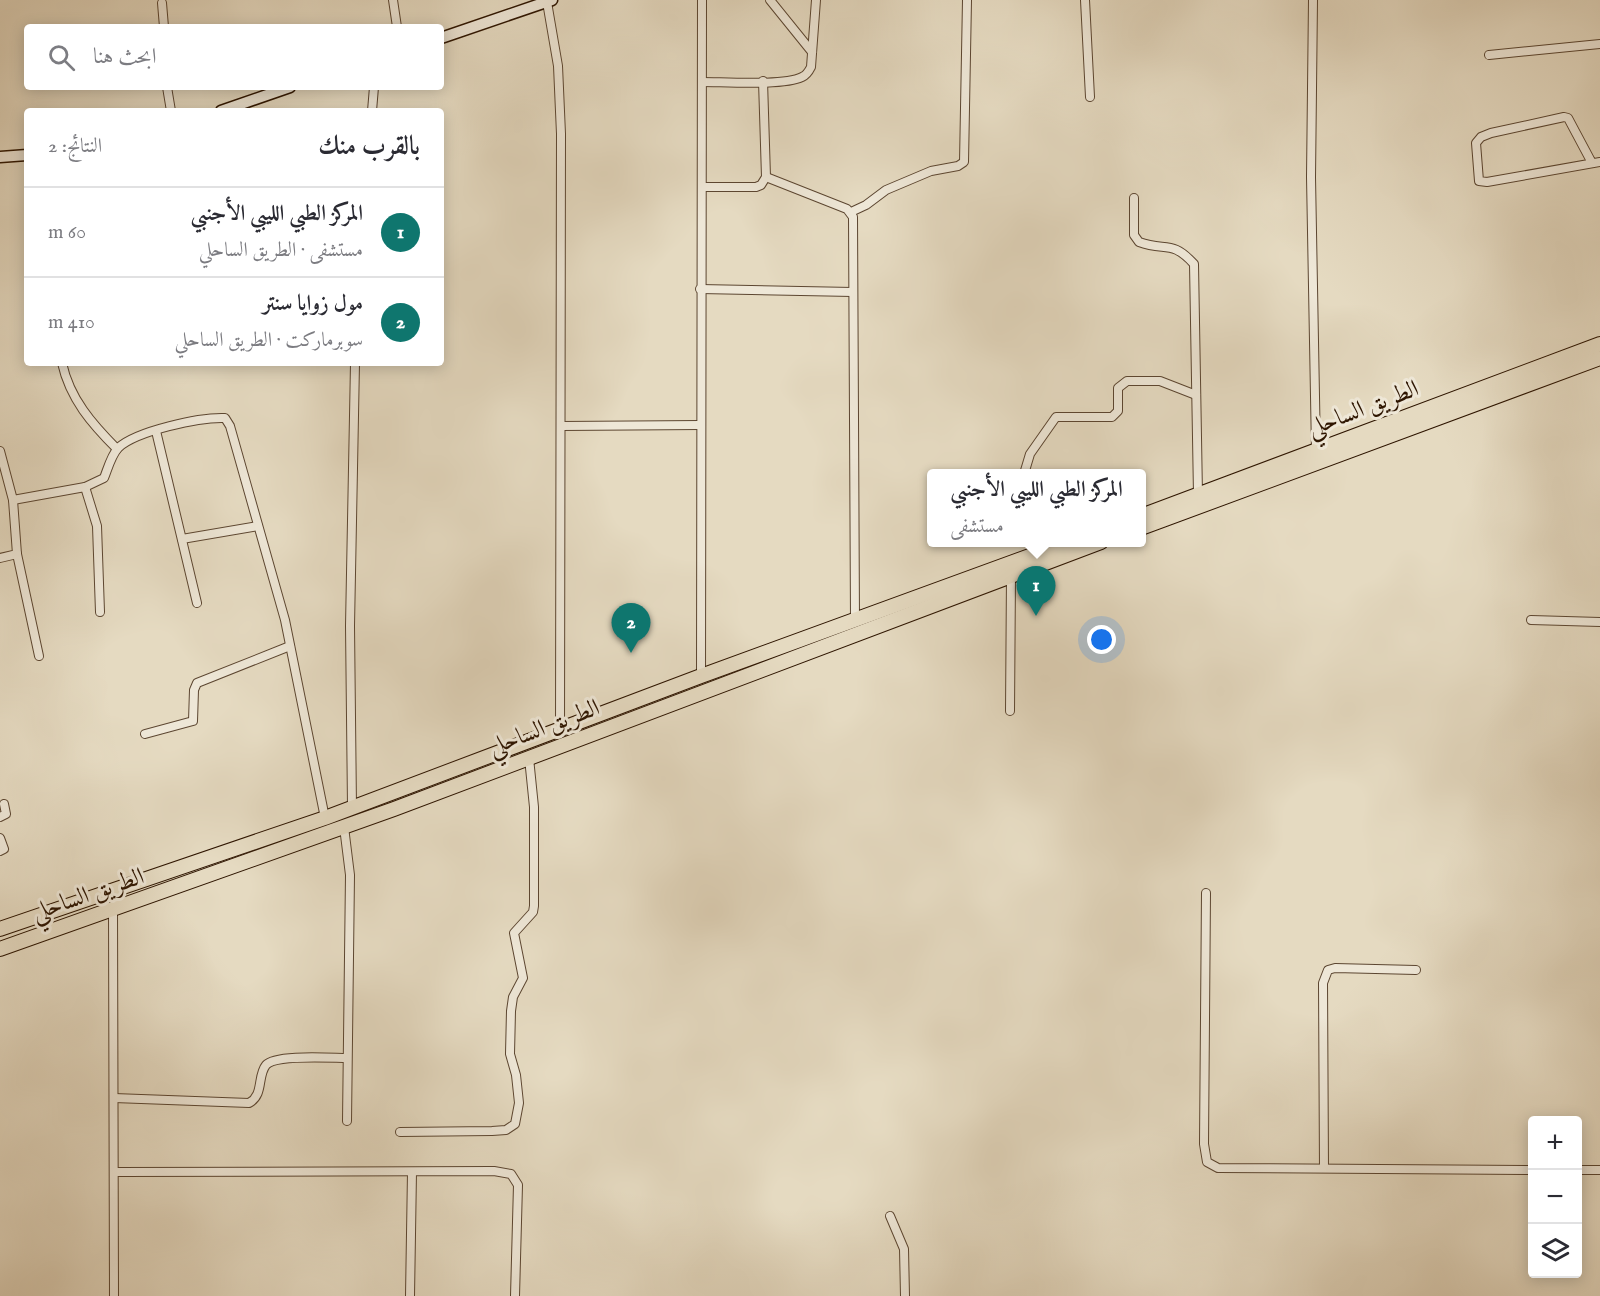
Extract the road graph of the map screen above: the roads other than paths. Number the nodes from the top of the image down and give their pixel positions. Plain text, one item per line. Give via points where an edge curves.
1 (393, 0) edge
2 (702, 0) edge
3 (770, 0) edge
4 (816, 0) edge
5 (967, 0) edge
6 (1085, 0) edge
7 (1313, 0) edge
8 (550, 1) edge
9 (162, 3) dead end
10 (164, 24) edge
11 (397, 24) edge
12 (444, 37) edge
13 (1600, 44) edge
14 (812, 52) junction
15 (1489, 55) dead end
16 (764, 81) junction
17 (702, 82) junction
18 (168, 90) edge
19 (281, 90) edge
20 (374, 90) edge
21 (1090, 97) dead end
22 (170, 108) edge
23 (230, 108) edge
24 (372, 108) edge
25 (24, 154) edge
26 (0, 157) edge
27 (1596, 162) edge
28 (766, 177) junction
29 (702, 187) junction
30 (1134, 198) dead end
31 (851, 212) junction
32 (700, 289) junction
33 (853, 292) junction
34 (1600, 344) edge
35 (1600, 358) edge
36 (63, 366) edge
37 (355, 366) edge
38 (1196, 395) junction
39 (701, 425) junction
40 (561, 426) junction
41 (156, 430) junction
42 (117, 449) junction
43 (0, 451) edge
44 (1316, 451) junction
45 (1026, 469) edge
46 (85, 487) junction
47 (1198, 495) junction
48 (13, 500) junction
49 (1146, 514) edge
50 (258, 526) junction
51 (1146, 526) edge
52 (182, 538) junction
53 (1090, 547) edge
54 (1033, 548) edge
55 (17, 554) junction
56 (0, 558) edge
57 (1011, 576) junction
58 (197, 603) dead end
59 (100, 612) dead end
60 (855, 620) junction
61 (1531, 620) dead end
62 (1600, 622) edge
63 (290, 646) junction
64 (39, 656) dead end
65 (700, 676) junction
66 (1010, 711) dead end
67 (560, 730) junction
68 (145, 734) dead end
69 (529, 758) junction
70 (4, 804) dead end
71 (352, 807) junction
72 (0, 817) edge
73 (325, 818) junction
74 (344, 827) junction
75 (0, 838) edge
76 (0, 850) edge
77 (1206, 893) dead end
78 (113, 910) junction
79 (0, 929) edge
80 (0, 949) edge
81 (1416, 970) dead end
82 (347, 1058) junction
83 (114, 1098) junction
84 (347, 1120) dead end
85 (400, 1132) dead end
86 (1324, 1168) junction
87 (1528, 1170) edge
88 (1582, 1170) edge
89 (1600, 1170) edge
90 (116, 1172) junction
91 (412, 1172) junction
92 (890, 1216) dead end
93 (114, 1296) edge
94 (410, 1296) edge
95 (516, 1296) edge
96 (905, 1296) edge

1 - 11 street
2 - 17 street
3 - 14 street
4 - 14 street
5 - 31 street via 964,162 907,180
6 - 21 street
7 - 44 street via 1311,199
8 - 12 street
8 - 40 street via 560,123
9 - 10 street
13 - 15 street
14 - 16 street via 811,67 800,79
16 - 17 street
16 - 28 street
17 - 29 street
18 - 22 street
19 - 23 street
20 - 24 street
25 - 26 street
27 - 27 street via 1479,181 1476,142 1491,133 1564,117
28 - 29 street via 756,187
28 - 31 street
29 - 32 street
30 - 38 street via 1134,235 1139,242 1182,251 1194,264
31 - 33 street
32 - 33 street
32 - 39 street
33 - 60 street
34 - 44 highway, الطريق الساحلي
35 - 51 highway, الطريق الساحلي
36 - 42 street via 80,406
37 - 71 street via 350,615
38 - 45 street via 1160,381 1127,381 1118,388 1118,411 1112,417 1061,416 1052,421 1030,454
38 - 47 street
39 - 40 street
39 - 65 street
40 - 67 street
41 - 42 street
41 - 50 street via 225,418
41 - 52 street
42 - 46 street via 104,477
43 - 48 street
44 - 47 highway, الطريق الساحلي
46 - 48 street
46 - 59 street via 97,526
47 - 49 highway, الطريق الساحلي
48 - 55 street
50 - 52 street
50 - 63 street
52 - 58 street
53 - 57 highway, الطريق الساحلي
54 - 60 highway, الطريق الساحلي
55 - 56 street
55 - 64 street
57 - 66 street
57 - 69 highway, الطريق الساحلي
60 - 65 highway, الطريق الساحلي
61 - 62 street
63 - 68 street via 197,683 193,721
63 - 73 street
65 - 67 highway, الطريق الساحلي
67 - 71 highway, الطريق الساحلي
69 - 74 highway, الطريق الساحلي
69 - 85 street via 534,807 534,906 514,933 523,978 511,1011 510,1054 519,1103 515,1124 506,1130 492,1131
70 - 72 street via 6,814
71 - 73 highway, الطريق الساحلي
73 - 79 highway, الطريق الساحلي
74 - 78 highway, الطريق الساحلي
74 - 82 street via 350,874
75 - 76 street via 4,849
77 - 86 street via 1207,1162 1218,1167
78 - 80 highway, الطريق الساحلي
78 - 83 street
81 - 86 street via 1328,970 1323,983
82 - 83 street via 270,1061 265,1065 257,1096 249,1102
82 - 84 street
83 - 90 street
86 - 87 street
88 - 89 street
90 - 91 street
90 - 93 street
91 - 94 street
91 - 95 street via 494,1171 511,1173 516,1178
92 - 96 street via 904,1249

